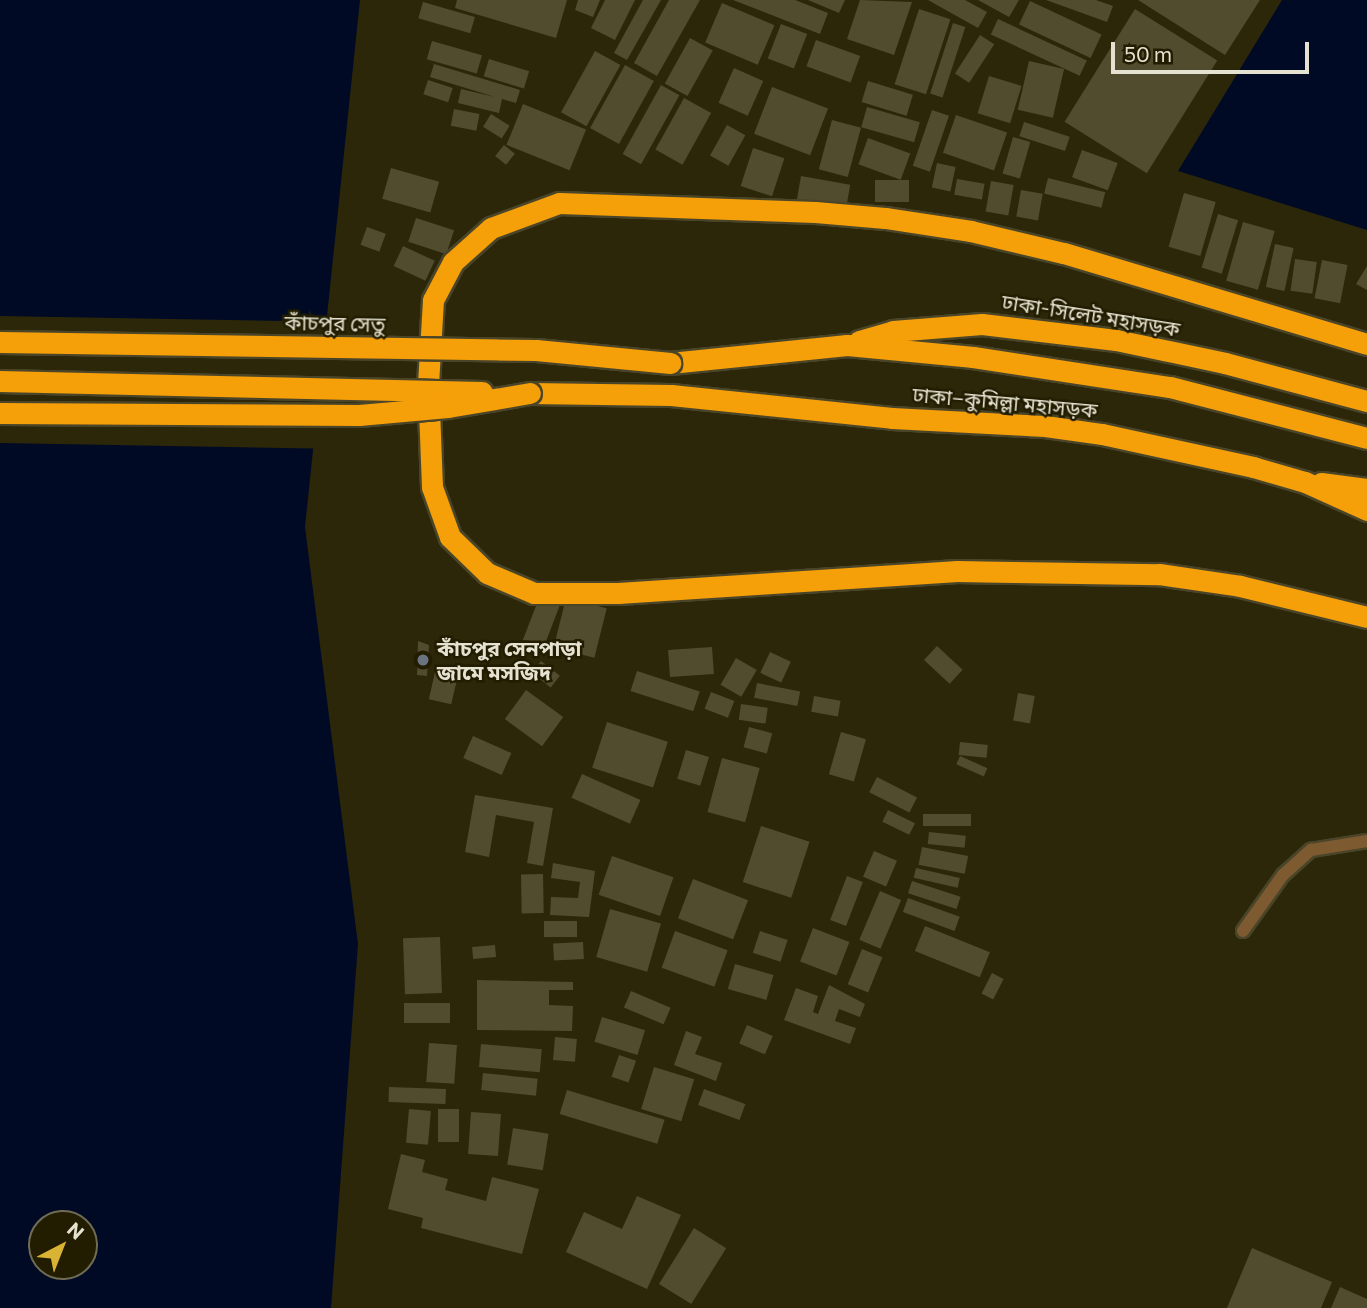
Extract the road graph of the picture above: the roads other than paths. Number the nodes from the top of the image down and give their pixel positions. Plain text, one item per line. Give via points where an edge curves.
1 (0, 342) edge
2 (1367, 344) edge
3 (847, 345) junction
4 (670, 363) joint
5 (0, 381) edge
6 (530, 393) junction
7 (1367, 401) edge
8 (0, 413) edge
9 (1367, 438) edge
10 (1305, 482) junction
11 (1367, 489) edge
12 (1367, 510) edge
13 (1367, 617) edge
14 (1367, 841) edge
15 (1243, 930) dead end

1 - 4 highway, কাঁচপুর সেতু, bridge via 536,350
2 - 13 highway via 1063,253 971,231 885,218 747,208 559,203 491,229 453,262 433,300 428,383 432,487 450,537 487,573 534,593 618,593 957,571 1159,574 1240,586
3 - 4 highway, ঢাকা–কুমিল্লা মহাসড়ক
3 - 7 highway, ঢাকা-সিলেট মহাসড়ক via 893,331 982,324 1116,340
3 - 9 highway, ঢাকা–কুমিল্লা মহাসড়ক via 1082,372 1170,387
5 - 6 highway, bridge
6 - 8 highway, bridge via 359,415
6 - 10 highway, ঢাকা–কুমিল্লা মহাসড়ক via 671,395 892,418 1045,426 1207,456
10 - 11 highway
10 - 12 highway, ঢাকা–কুমিল্লা মহাসড়ক
14 - 15 lane via 1311,850 1283,875

